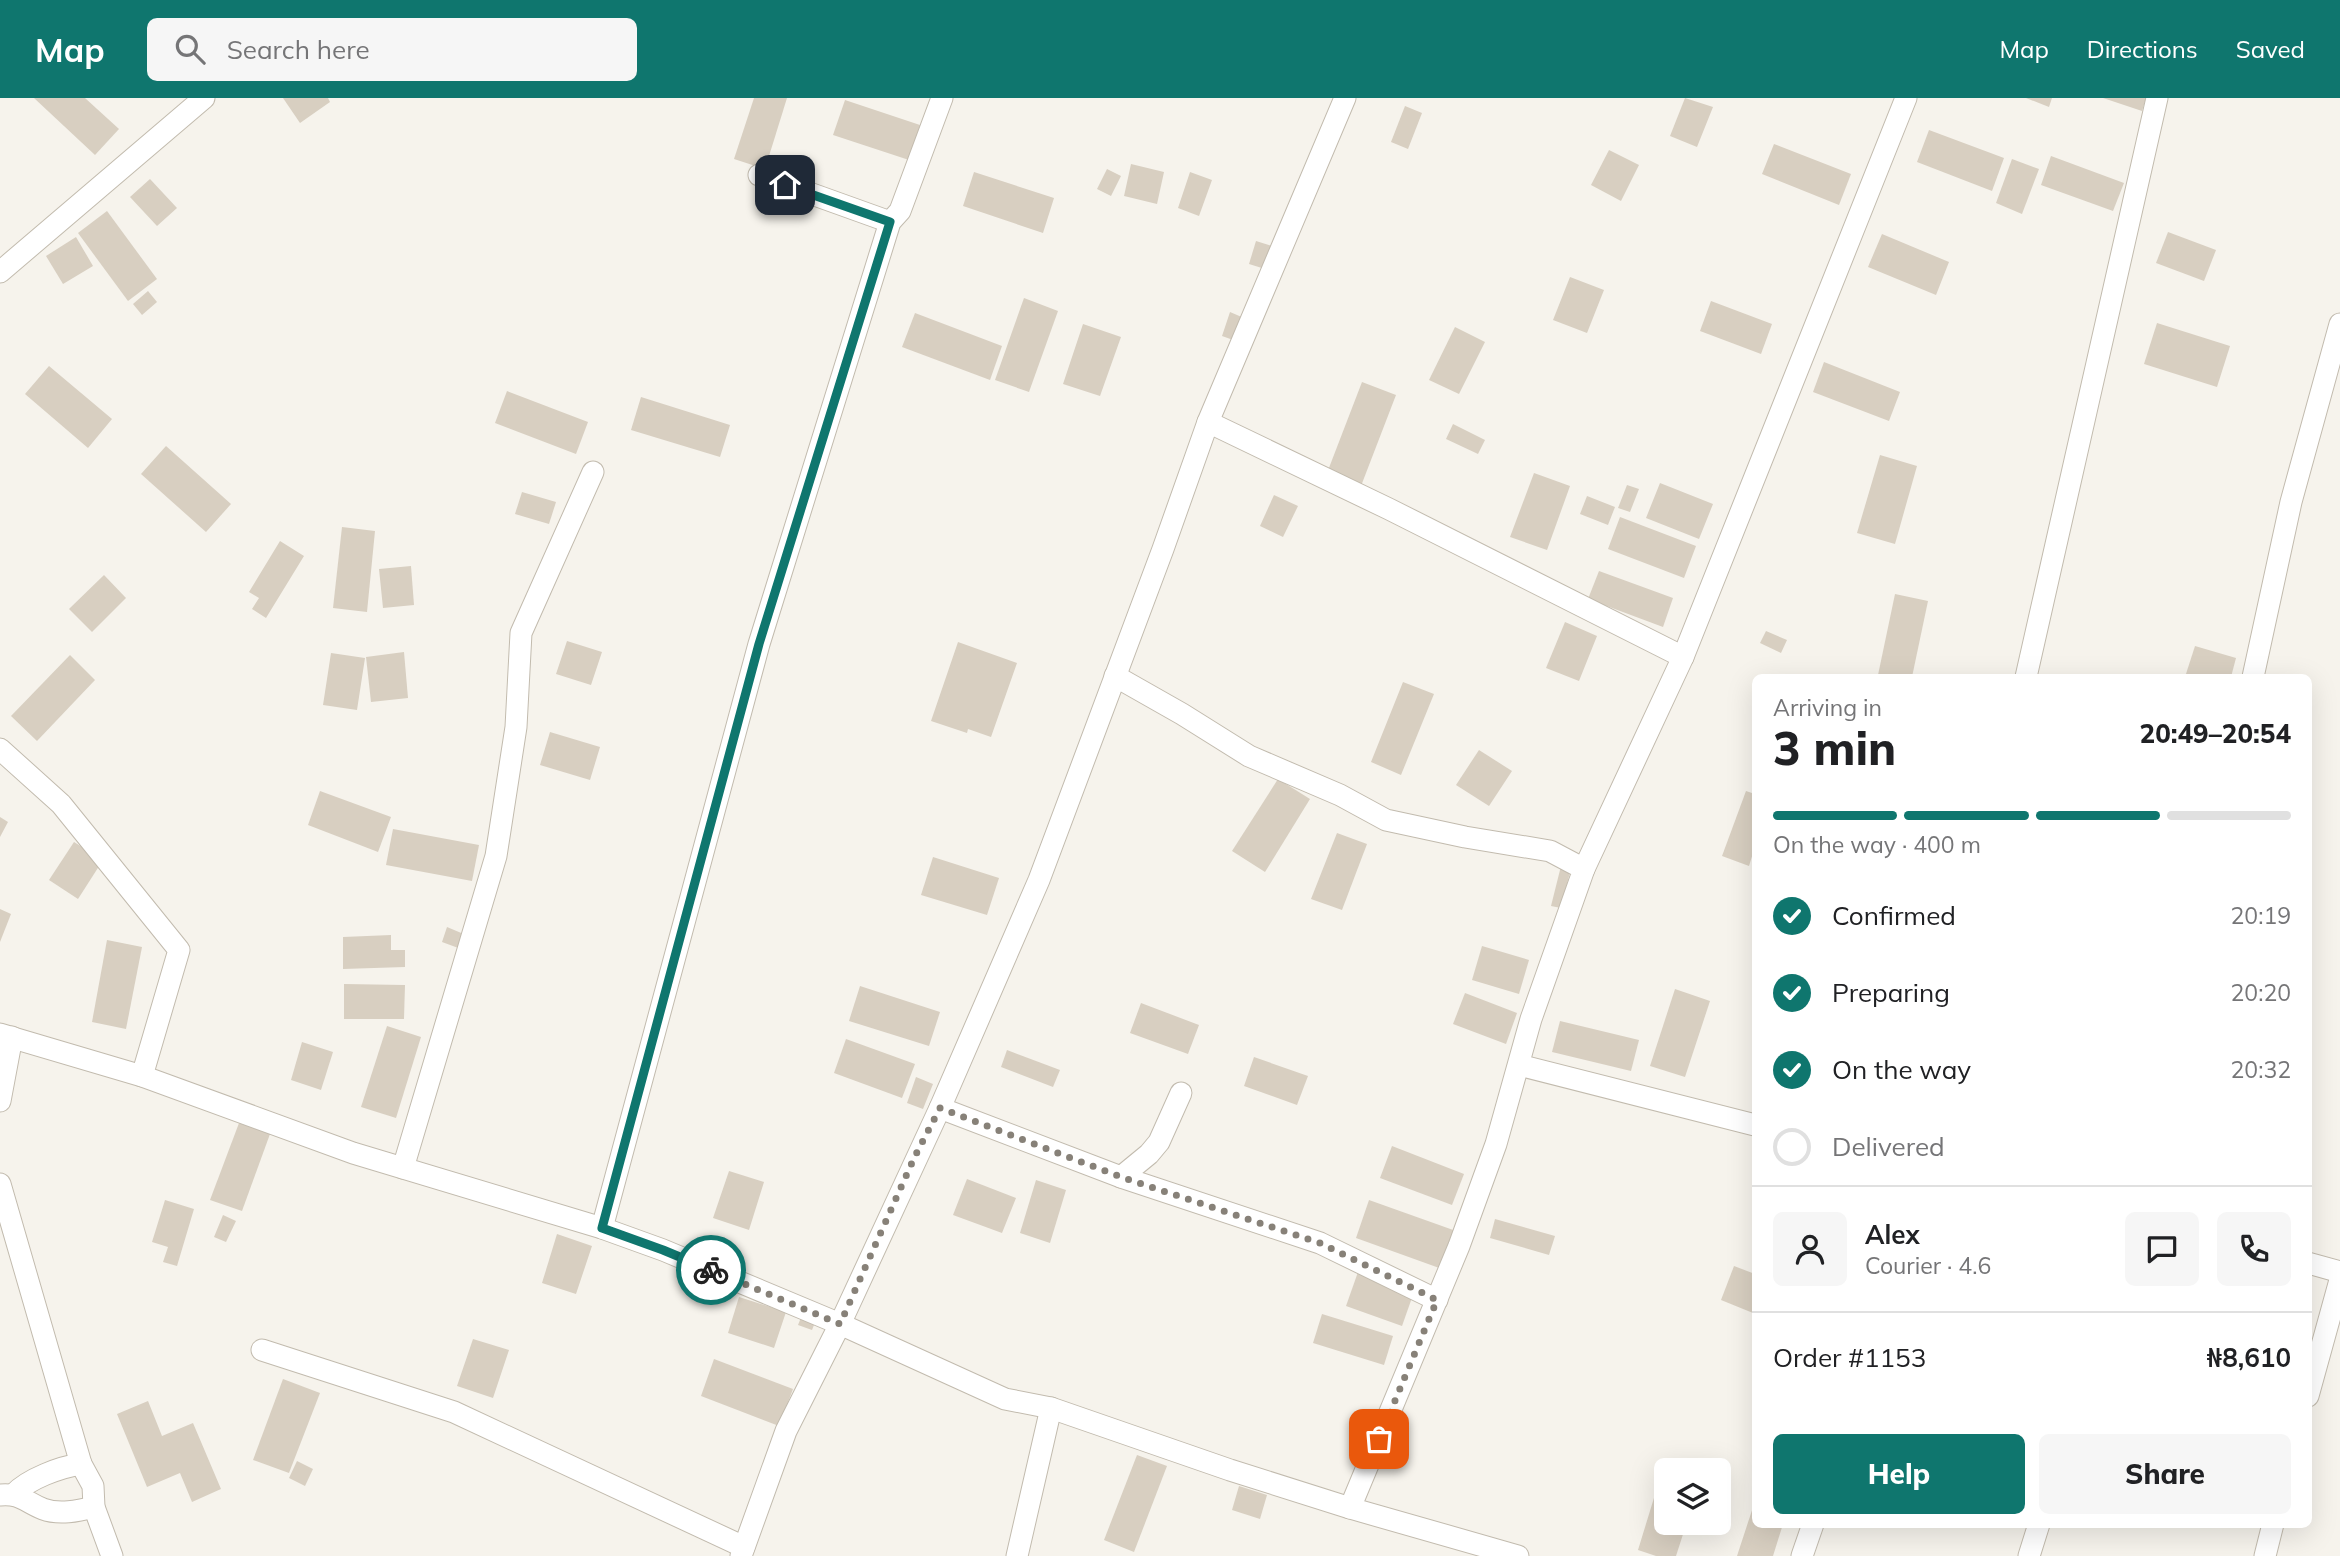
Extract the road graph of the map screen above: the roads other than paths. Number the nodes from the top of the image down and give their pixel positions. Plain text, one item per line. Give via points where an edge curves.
1 (204, 98) edge
2 (942, 98) edge
3 (1345, 98) edge
4 (1906, 98) edge
5 (2157, 98) edge
6 (759, 175) dead end
7 (890, 222) junction
8 (0, 272) edge
9 (2340, 324) edge
10 (1208, 422) junction
11 (593, 472) dead end
12 (1683, 657) junction
13 (2027, 674) edge
14 (2254, 674) edge
15 (1115, 676) junction
16 (0, 749) edge
17 (1584, 869) junction
18 (6, 1035) edge
19 (1518, 1065) junction
20 (142, 1076) junction
21 (1181, 1093) dead end
22 (0, 1101) edge
23 (940, 1108) junction
24 (1752, 1124) edge
25 (403, 1168) junction
26 (1121, 1177) junction
27 (0, 1184) edge
28 (602, 1228) junction
29 (2312, 1264) edge
30 (2339, 1272) edge
31 (1437, 1300) junction
32 (840, 1324) junction
33 (262, 1350) dead end
34 (2312, 1380) edge
35 (1051, 1408) junction
36 (80, 1464) junction
37 (7, 1494) edge
38 (94, 1507) junction
39 (1350, 1508) junction
40 (1812, 1528) edge
41 (2038, 1528) edge
42 (2272, 1528) edge
43 (1466, 1549) edge
44 (742, 1552) edge
45 (111, 1556) edge
46 (1017, 1556) edge
47 (1518, 1556) edge
48 (1802, 1556) edge
49 (2029, 1556) edge
50 (2265, 1556) edge

1 - 8 street
2 - 7 street via 900,211
3 - 10 street
4 - 12 street
5 - 13 street
6 - 7 street
7 - 28 street via 759,644
9 - 14 street via 2291,502
10 - 12 street
10 - 15 street
11 - 25 street via 522,633 516,727 496,856
12 - 17 street
15 - 17 street via 1249,756 1386,820 1550,851
15 - 23 street via 1039,880
16 - 20 street via 61,804 179,950
17 - 19 street
18 - 20 street
18 - 22 street
19 - 24 street
19 - 31 street via 1496,1144
20 - 25 street
21 - 26 street via 1159,1142
23 - 26 street
23 - 32 street
25 - 28 street
26 - 31 street via 1320,1243
27 - 36 street
28 - 32 street
29 - 30 street
30 - 34 street
31 - 39 street
32 - 35 street via 1005,1399
32 - 44 street via 786,1431
33 - 44 street via 454,1412
35 - 39 street
35 - 46 street
36 - 37 street
36 - 38 street via 93,1486
37 - 38 street via 45,1510 74,1512
38 - 45 street
39 - 43 street
40 - 48 street
41 - 49 street
42 - 50 street
43 - 47 street

